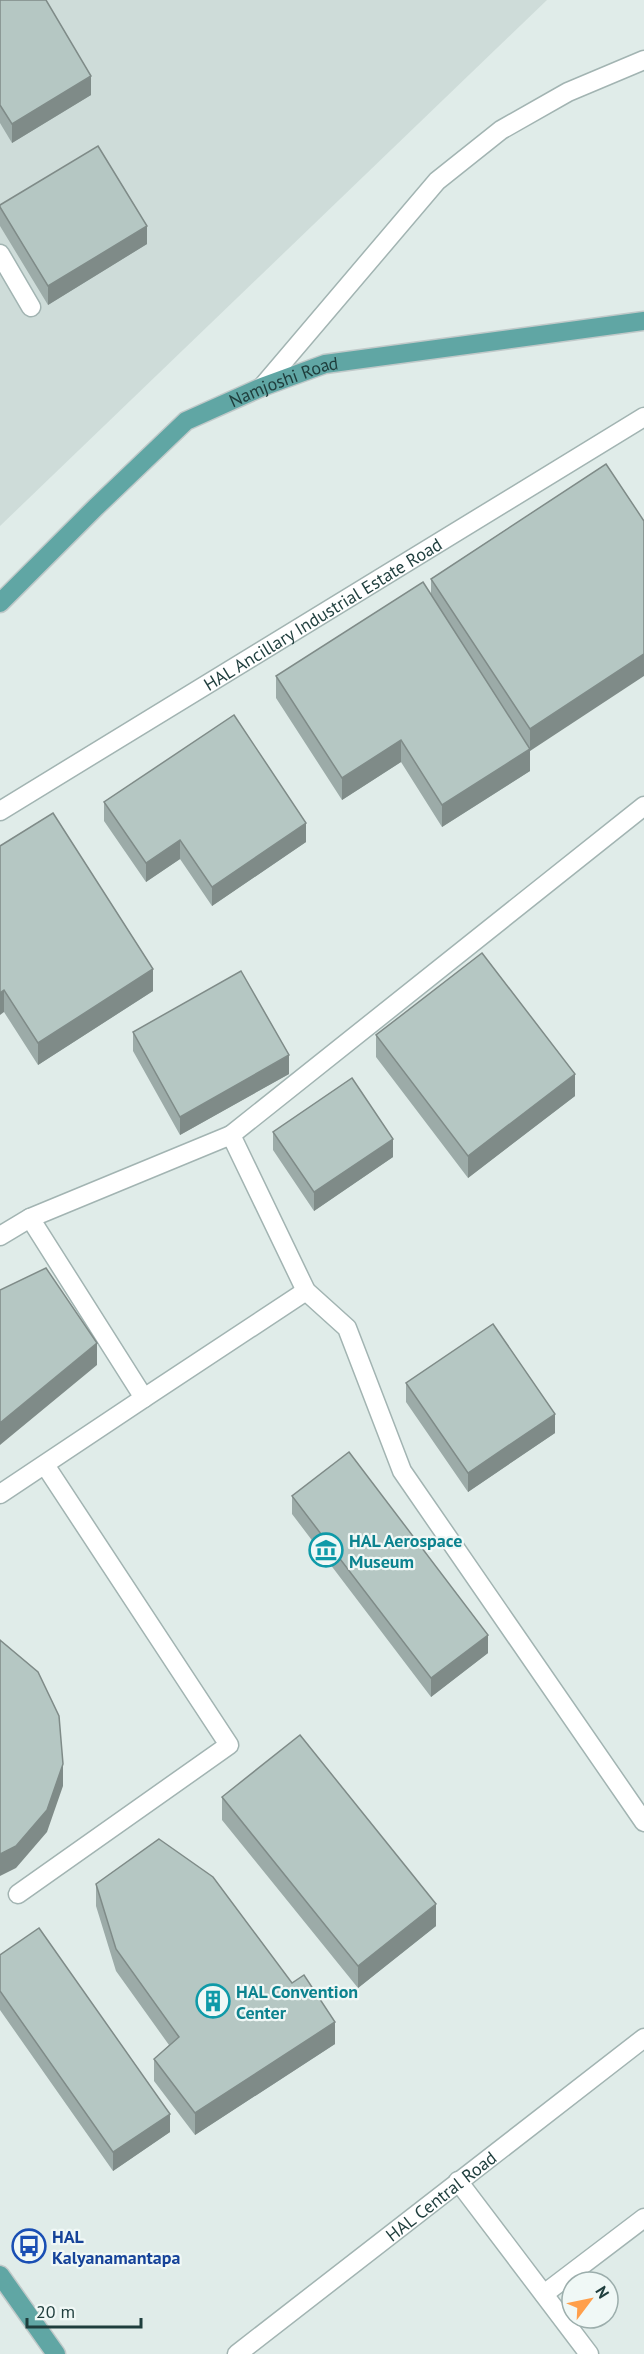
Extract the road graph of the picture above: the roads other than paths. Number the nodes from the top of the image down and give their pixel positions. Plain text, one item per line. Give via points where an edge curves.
1 (644, 60) edge
2 (0, 254) edge
3 (31, 307) dead end
4 (644, 321) edge
5 (262, 387) junction
6 (644, 417) edge
7 (0, 603) edge
8 (644, 806) edge
9 (0, 812) edge
10 (231, 1135) junction
11 (30, 1218) junction
12 (0, 1236) edge
13 (306, 1291) junction
14 (144, 1398) junction
15 (45, 1465) junction
16 (0, 1494) edge
17 (644, 1822) edge
18 (18, 1894) dead end
19 (644, 2038) edge
20 (459, 2181) junction
21 (644, 2218) edge
22 (0, 2275) edge
23 (544, 2294) junction
24 (56, 2354) edge
25 (237, 2354) edge
26 (589, 2354) edge

1 - 5 street via 568,92 501,130 438,181
2 - 3 street
4 - 5 main road, Namjoshi Road via 325,364
5 - 7 main road, Namjoshi Road via 186,421
6 - 9 street, HAL Ancillary Industrial Estate Road
8 - 10 street
10 - 11 street
10 - 13 street
11 - 12 street
11 - 14 street
13 - 14 street
13 - 17 street via 347,1328 402,1471
14 - 15 street
15 - 16 street
15 - 18 street via 229,1745
19 - 20 street, HAL Central Road
20 - 23 street
20 - 25 street, HAL Central Road
21 - 23 street
22 - 24 main road
23 - 26 street

